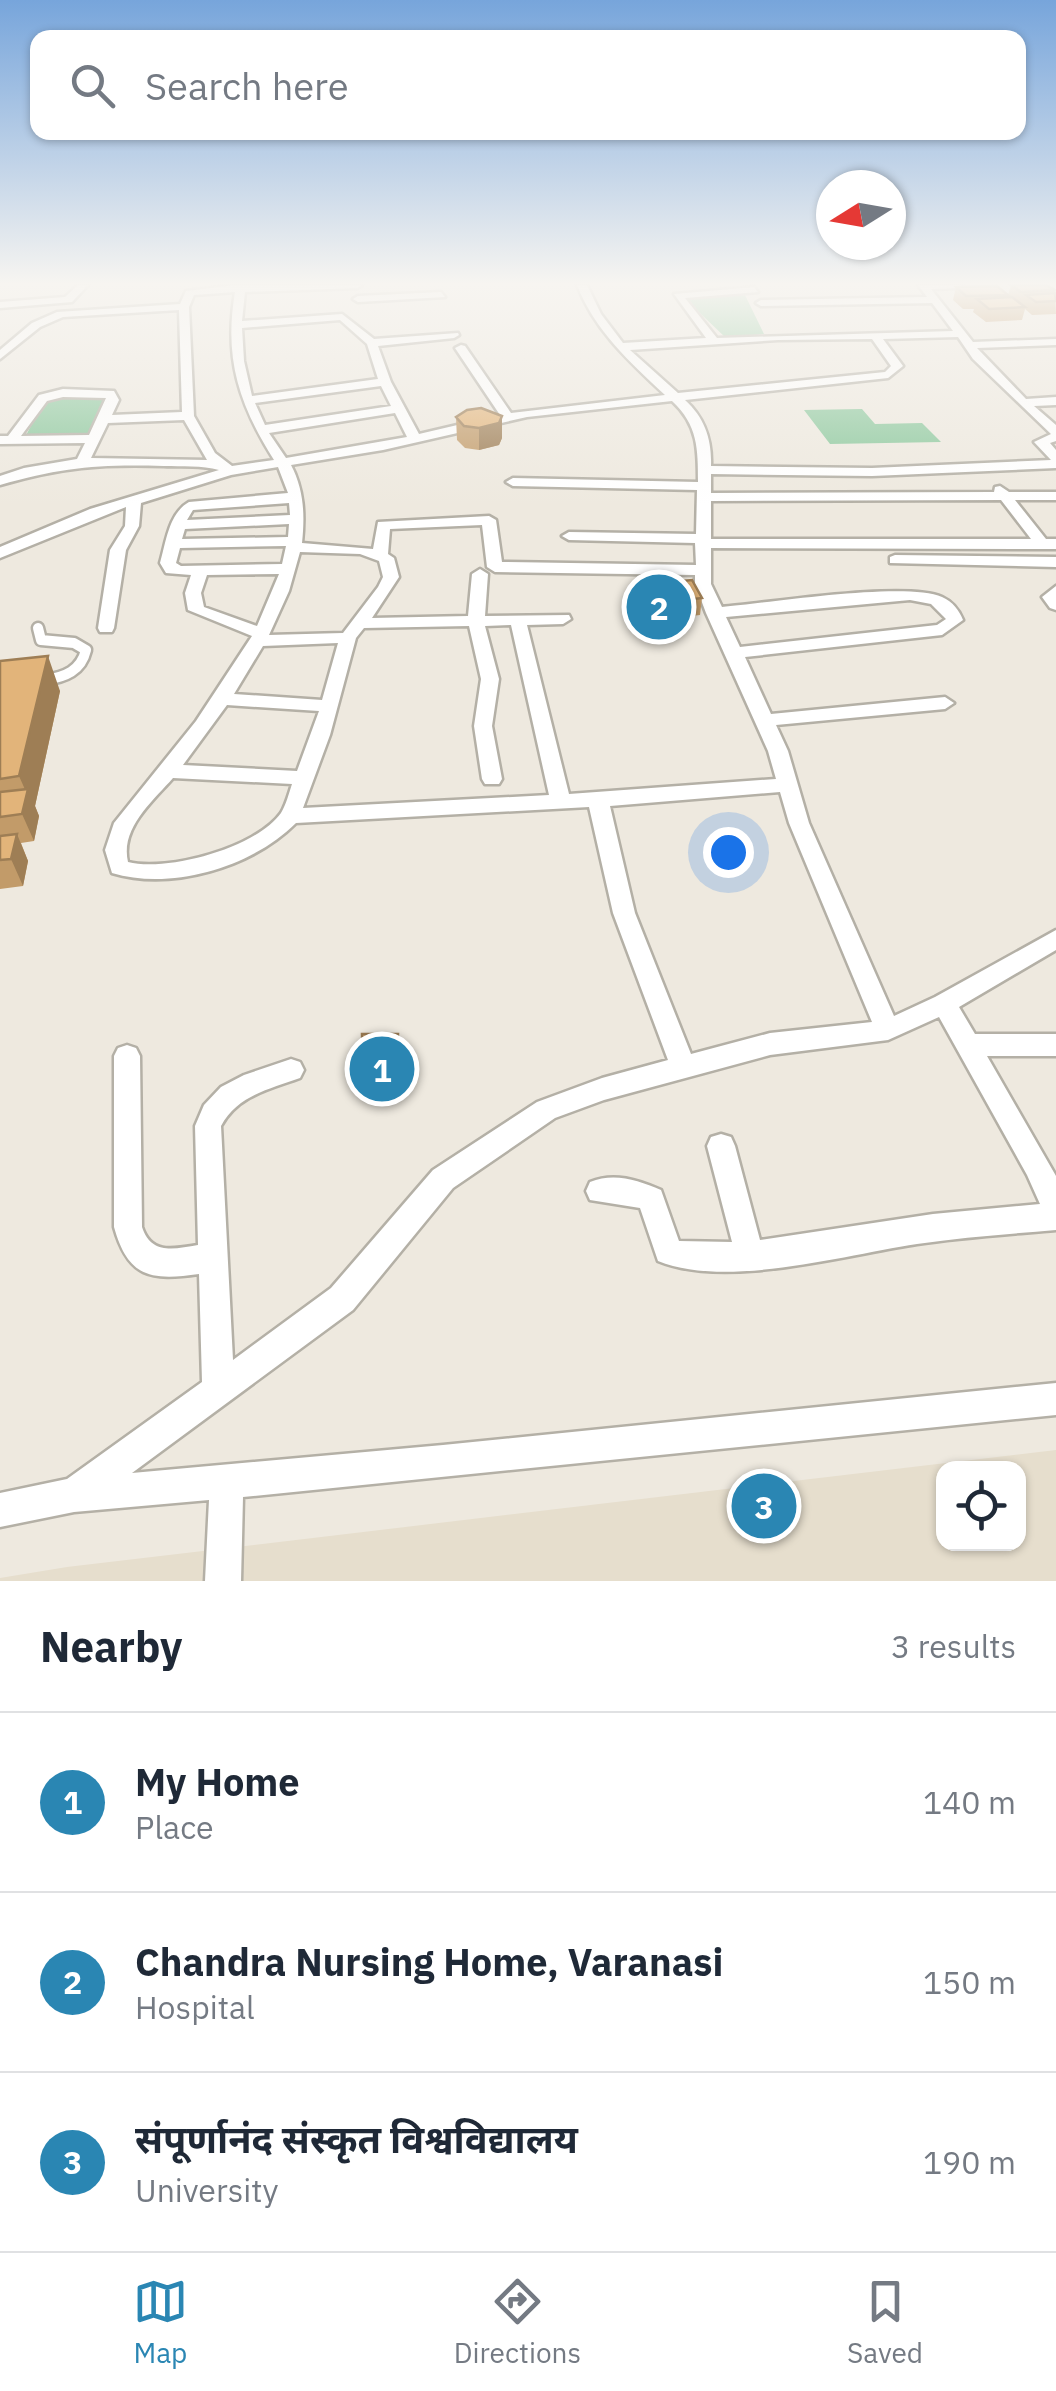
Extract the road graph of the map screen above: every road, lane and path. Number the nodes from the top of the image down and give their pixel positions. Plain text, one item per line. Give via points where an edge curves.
1 (186, 359) edge
2 (240, 359) edge
3 (377, 359) edge
4 (468, 359) edge
5 (633, 359) edge
6 (892, 359) edge
7 (978, 359) edge
8 (386, 382) junction
9 (248, 400) junction
10 (678, 400) junction
11 (1056, 401) edge
12 (1022, 403) junction
13 (400, 408) junction
14 (188, 416) junction
15 (506, 418) junction
16 (104, 419) junction
17 (261, 430) junction
18 (1056, 435) edge
19 (94, 439) junction
20 (415, 439) junction
21 (6, 440) edge
22 (1056, 461) edge
23 (283, 462) junction
24 (82, 464) junction
25 (225, 467) junction
26 (976, 467) junction
27 (0, 481) edge
28 (513, 482) dead end
29 (705, 484) junction
30 (1004, 494) junction
31 (1056, 496) edge
32 (134, 498) junction
33 (296, 498) junction
34 (296, 519) junction
35 (178, 525) junction
36 (569, 536) dead end
37 (702, 541) junction
38 (173, 544) junction
39 (293, 544) junction
40 (1049, 544) edge
41 (0, 553) edge
42 (380, 554) junction
43 (895, 560) dead end
44 (1056, 562) edge
45 (288, 569) junction
46 (200, 570) junction
47 (700, 570) junction
48 (480, 574) dead end
49 (1056, 591) edge
50 (1056, 606) edge
51 (714, 613) junction
52 (562, 619) dead end
53 (518, 621) junction
54 (476, 622) junction
55 (38, 628) dead end
56 (106, 628) dead end
57 (353, 630) junction
58 (259, 638) junction
59 (736, 653) junction
60 (30, 682) edge
61 (221, 699) junction
62 (945, 703) dead end
63 (329, 706) junction
64 (762, 721) junction
65 (168, 771) junction
66 (303, 778) junction
67 (492, 778) dead end
68 (786, 785) junction
69 (598, 800) junction
70 (560, 801) junction
71 (290, 816) junction
72 (1056, 939) edge
73 (944, 1004) junction
74 (888, 1030) junction
75 (968, 1045) junction
76 (1056, 1045) edge
77 (127, 1056) dead end
78 (683, 1068) junction
79 (292, 1070) dead end
80 (721, 1146) dead end
81 (600, 1191) dead end
82 (1056, 1208) edge
83 (1056, 1216) edge
84 (750, 1255) junction
85 (213, 1258) junction
86 (218, 1390) junction
87 (1056, 1399) edge
88 (227, 1481) junction
89 (74, 1495) junction
90 (0, 1510) edge
91 (223, 1581) edge

1 - 14 street
2 - 9 street
3 - 8 street
4 - 15 street
5 - 10 street
6 - 10 street via 897,366 888,375
7 - 12 street
8 - 9 street
8 - 13 street
9 - 17 street
10 - 15 street
10 - 29 street via 702,429
11 - 12 street
12 - 18 street
13 - 17 street
13 - 20 street
14 - 16 street
14 - 25 street
15 - 20 street
16 - 19 street
16 - 21 street via 110,394 55,394 36,403
17 - 23 street
18 - 22 street via 1042,442
19 - 21 street
19 - 24 street
20 - 23 street
22 - 26 street
23 - 25 street
23 - 33 street
24 - 25 street
24 - 27 street
25 - 32 street
26 - 29 street
26 - 30 street
28 - 29 street
29 - 30 street
29 - 37 street
30 - 31 street
30 - 40 street
32 - 41 street
32 - 56 street
33 - 34 street
33 - 35 street via 199,504 184,509
34 - 35 street
34 - 39 street
35 - 38 street
36 - 37 street
37 - 40 street
37 - 47 street
38 - 39 street
38 - 46 street via 168,567
39 - 42 street
39 - 45 street
42 - 47 street via 383,524 489,520 495,568
42 - 57 street via 391,577
43 - 44 street
45 - 46 street
45 - 58 street
46 - 58 street via 196,610
47 - 51 street
48 - 54 street
49 - 50 street via 1050,597
51 - 59 street
51 - 59 street via 910,595 937,600 955,620 942,630
52 - 53 street
53 - 54 street
53 - 70 street
54 - 57 street
54 - 67 street via 490,678 483,726
55 - 60 lane via 41,640 82,645 86,657 72,673
57 - 58 street
57 - 63 street
58 - 61 street
59 - 64 street
61 - 63 street
61 - 65 street
62 - 64 street
63 - 66 street
64 - 68 street
65 - 66 street
65 - 71 street via 118,835 120,868 141,875 192,867 264,840
66 - 71 street
68 - 69 street
68 - 74 street
69 - 70 street
69 - 78 street via 624,913
70 - 71 street
72 - 73 street
73 - 74 street
73 - 75 street
74 - 78 street via 770,1044
75 - 76 street
75 - 82 street
77 - 85 street via 132,1248 158,1264
78 - 86 street via 546,1110 491,1144 442,1178 342,1300
79 - 85 street via 224,1097 213,1110
80 - 84 street
81 - 84 street via 651,1200 674,1256
83 - 84 street
85 - 86 street
86 - 89 street
87 - 88 street
88 - 89 street
88 - 91 street
89 - 90 street

